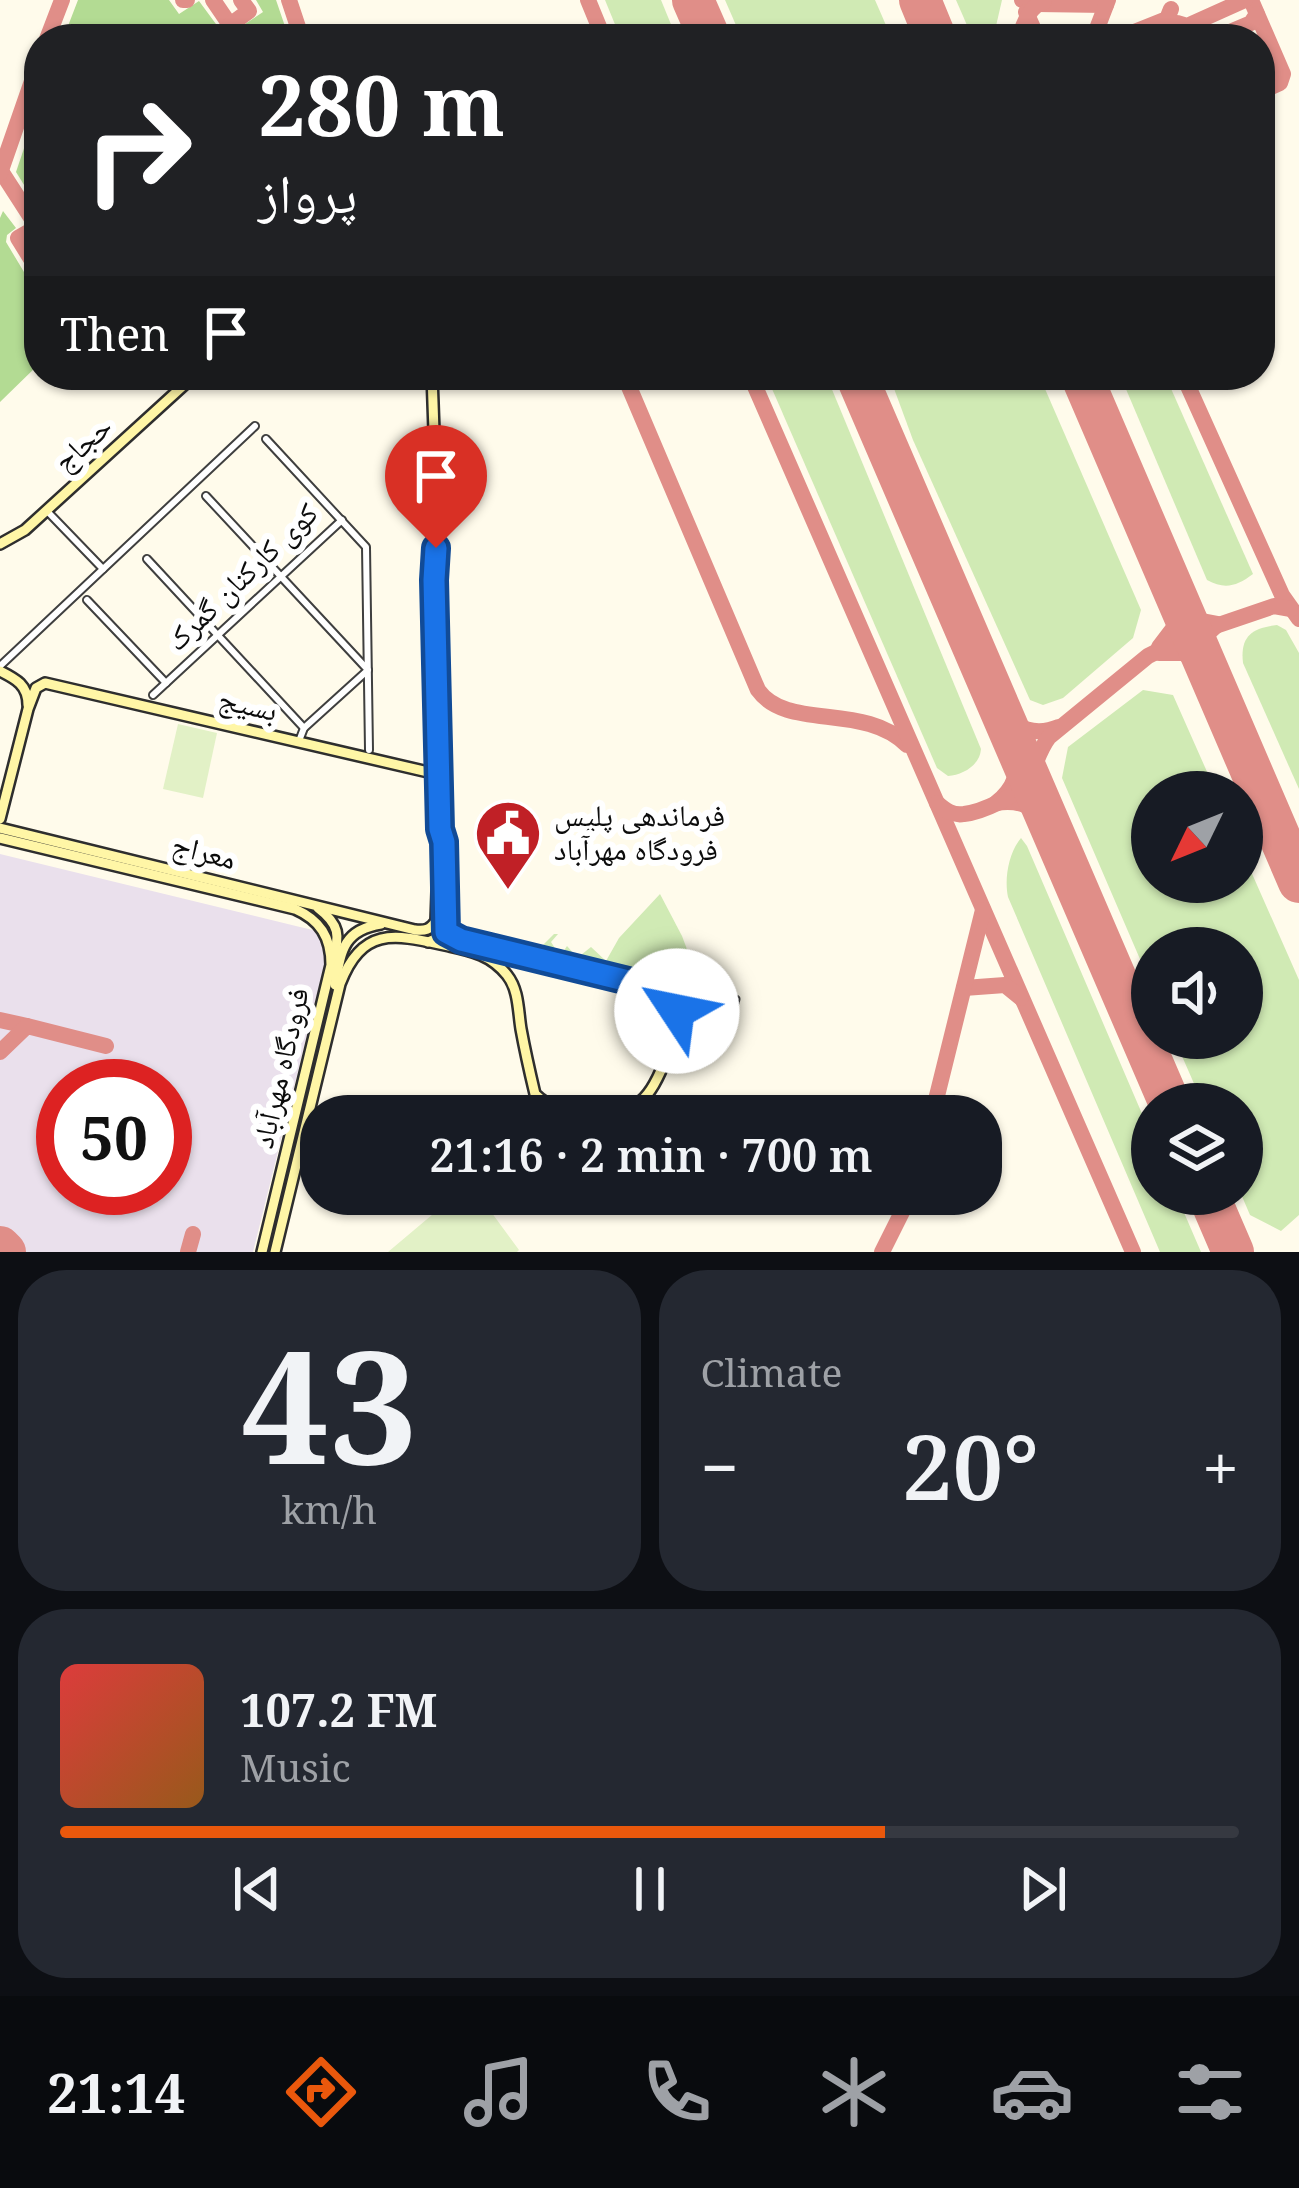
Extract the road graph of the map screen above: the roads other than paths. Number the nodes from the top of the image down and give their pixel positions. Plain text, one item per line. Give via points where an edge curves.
1 (179, 390) edge
2 (433, 390) edge
3 (255, 426) dead end
4 (266, 439) dead end
5 (206, 496) dead end
6 (47, 510) junction
7 (342, 520) junction
8 (0, 548) edge
9 (147, 559) dead end
10 (103, 569) junction
11 (280, 577) junction
12 (87, 600) dead end
13 (218, 634) junction
14 (0, 668) edge
15 (368, 670) junction
16 (166, 683) junction
17 (153, 695) dead end
18 (28, 709) junction
19 (304, 728) junction
20 (299, 742) junction
21 (369, 750) dead end
22 (441, 775) junction
23 (0, 818) edge
24 (0, 828) edge
25 (440, 829) junction
26 (0, 838) edge
27 (296, 904) junction
28 (395, 924) junction
29 (447, 936) junction
30 (428, 942) junction
31 (484, 950) junction
32 (707, 991) dead end
33 (330, 1026) junction
34 (695, 1038) dead end
35 (314, 1095) edge
36 (294, 1115) junction
37 (300, 1116) edge
38 (300, 1153) edge
39 (262, 1252) edge
40 (275, 1252) edge

1 - 6 main road, حجاج
2 - 22 main road
3 - 10 street
4 - 7 street, کوی کارکنان گمرک
5 - 11 street
6 - 8 main road, حجاج
6 - 10 street
7 - 11 street, کوی کارکنان گمرک
7 - 15 street via 366,547
9 - 13 street
10 - 14 street
11 - 13 street, کوی کارکنان گمرک
11 - 15 street
12 - 16 street
13 - 16 street, کوی کارکنان گمرک
13 - 19 street
14 - 18 main road via 20,682
15 - 19 street
15 - 21 street
16 - 17 street, کوی کارکنان گمرک
18 - 20 main road, بسیج via 45,683
18 - 23 main road
19 - 20 street
20 - 22 main road, بسیج
22 - 25 main road
24 - 27 main road, معراج
25 - 28 main road via 436,921 423,931
25 - 29 main road
26 - 27 main road, معراج
27 - 28 main road, معراج
27 - 36 main road, فرودگاه مهرآباد via 323,930 331,965
28 - 33 main road via 363,928 347,940
29 - 30 main road
29 - 30 main road
29 - 31 main road
30 - 33 main road, فرودگاه مهرآباد via 394,936 357,954
31 - 31 main road via 515,989 538,1098 566,1112 607,1114 648,1093 677,1011 665,990
32 - 34 street via 736,999 724,1044
33 - 35 main road, فرودگاه مهرآباد
36 - 37 main road
36 - 39 main road, فرودگاه مهرآباد
38 - 40 main road, فرودگاه مهرآباد

